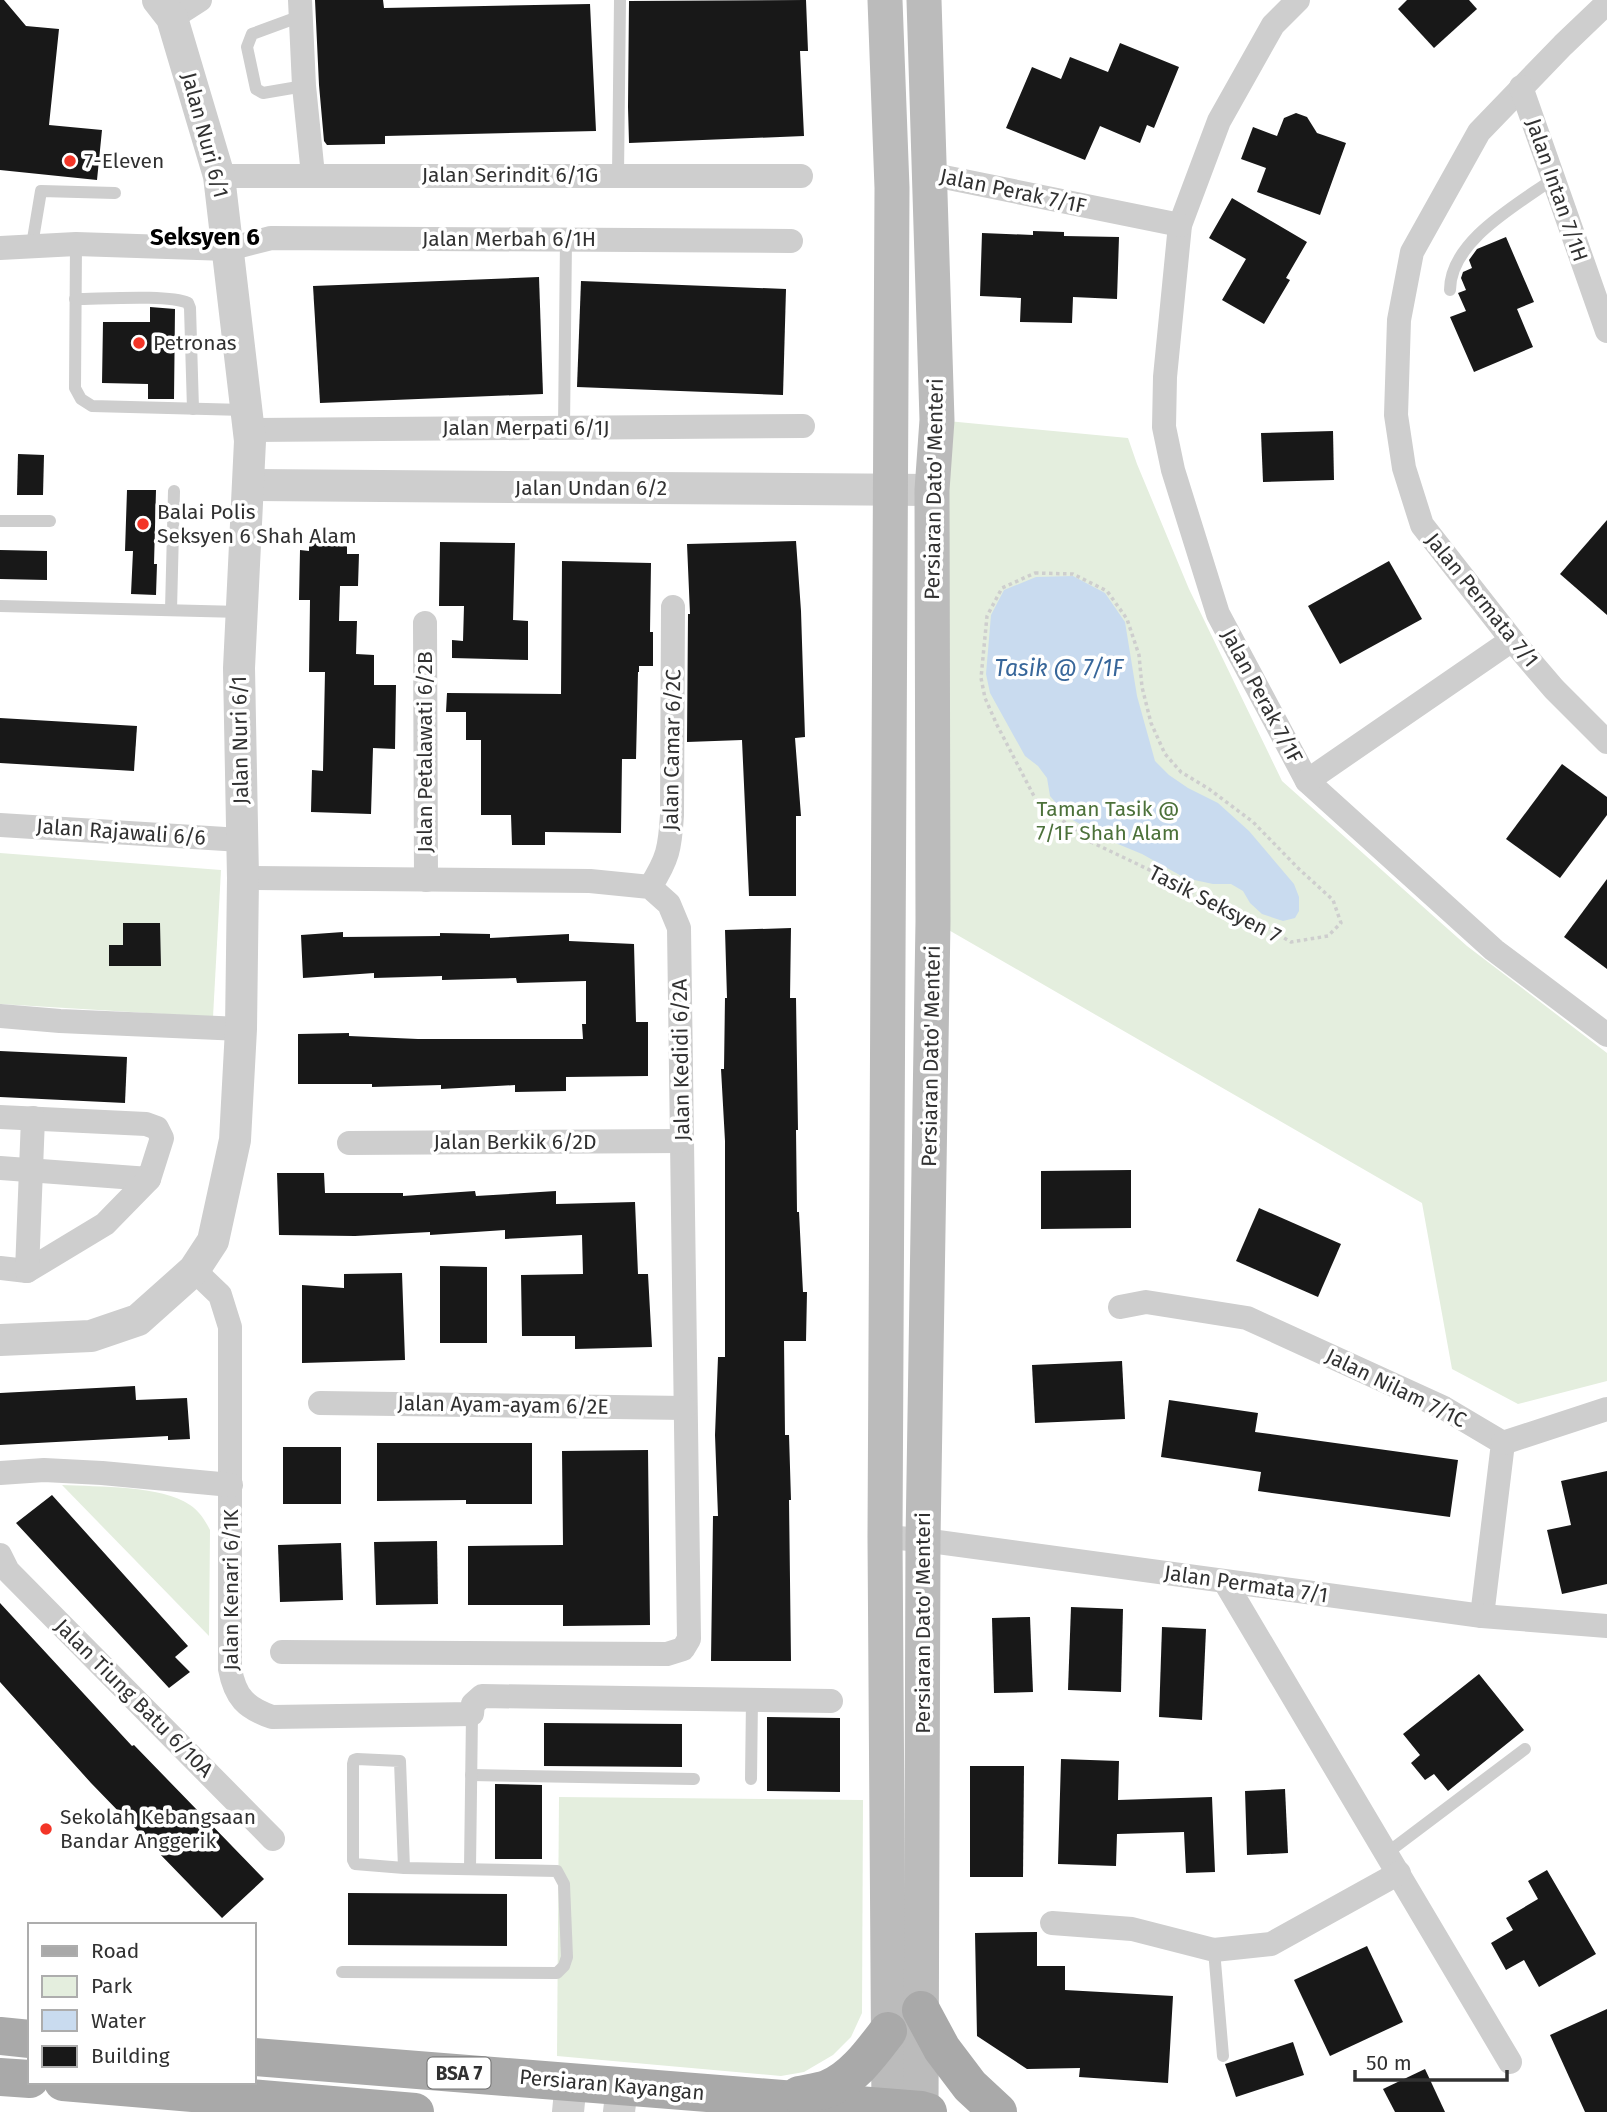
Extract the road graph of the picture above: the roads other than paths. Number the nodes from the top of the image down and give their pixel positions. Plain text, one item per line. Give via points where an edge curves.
1 (200, 0) edge
2 (620, 0) edge
3 (885, 0) edge
4 (924, 0) edge
5 (1298, 0) edge
6 (1607, 3) edge
7 (300, 8) edge
8 (165, 9) edge
9 (304, 86) junction
10 (1521, 88) junction
11 (929, 174) junction
12 (313, 175) junction
13 (618, 175) junction
14 (219, 176) junction
15 (801, 176) dead end
16 (1553, 179) junction
17 (115, 193) dead end
18 (1180, 225) junction
19 (566, 239) junction
20 (791, 241) dead end
21 (76, 244) junction
22 (32, 245) junction
23 (0, 248) edge
24 (228, 248) junction
25 (1450, 290) dead end
26 (75, 299) junction
27 (1607, 331) edge
28 (193, 409) junction
29 (249, 420) junction
30 (803, 426) dead end
31 (564, 428) junction
32 (249, 485) junction
33 (890, 490) junction
34 (174, 491) dead end
35 (932, 491) junction
36 (0, 521) edge
37 (50, 521) dead end
38 (0, 606) edge
39 (673, 607) dead end
40 (171, 610) junction
41 (241, 612) junction
42 (425, 623) dead end
43 (1511, 640) junction
44 (1607, 743) edge
45 (1307, 781) junction
46 (0, 825) edge
47 (242, 839) junction
48 (243, 878) junction
49 (426, 880) junction
50 (650, 887) junction
51 (0, 1016) edge
52 (241, 1029) junction
53 (1607, 1035) edge
54 (0, 1117) edge
55 (33, 1118) junction
56 (682, 1141) junction
57 (349, 1143) dead end
58 (0, 1168) edge
59 (30, 1170) junction
60 (149, 1179) junction
61 (0, 1268) edge
62 (194, 1270) junction
63 (27, 1271) junction
64 (1120, 1307) dead end
65 (0, 1340) edge
66 (320, 1403) dead end
67 (685, 1408) junction
68 (1607, 1409) edge
69 (1503, 1443) junction
70 (0, 1473) edge
71 (231, 1485) junction
72 (885, 1537) junction
73 (923, 1540) junction
74 (0, 1555) edge
75 (1225, 1582) junction
76 (1482, 1616) junction
77 (1607, 1626) edge
78 (282, 1652) dead end
79 (752, 1699) junction
80 (831, 1701) dead end
81 (472, 1714) junction
82 (1525, 1749) dead end
83 (471, 1775) junction
84 (694, 1779) dead end
85 (751, 1779) dead end
86 (273, 1839) dead end
87 (1393, 1863) junction
88 (404, 1868) junction
89 (470, 1868) junction
90 (1052, 1923) dead end
91 (1214, 1950) junction
92 (342, 1972) dead end
93 (921, 2010) junction
94 (888, 2031) junction
95 (0, 2036) edge
96 (28, 2039) edge
97 (1223, 2056) dead end
98 (256, 2057) edge
99 (1510, 2062) dead end
100 (0, 2077) edge
101 (28, 2080) edge
102 (86, 2084) edge
103 (570, 2096) edge
104 (787, 2098) junction
105 (620, 2099) edge
106 (910, 2111) edge
107 (415, 2112) edge
108 (998, 2112) edge

1 - 8 street
2 - 13 lane
3 - 33 main road, Persiaran Dato' Menteri via 892,188
4 - 11 main road, Persiaran Dato' Menteri
5 - 18 street, Jalan Perak 7/1F via 1273,25 1219,121
6 - 10 street, Jalan Permata 7/1
7 - 9 street
7 - 9 lane via 252,34 247,47 256,89 263,93
8 - 14 street, Jalan Nuri 6/1
9 - 12 street
10 - 16 street, Jalan Intan 7/1H
10 - 43 street, Jalan Permata 7/1 via 1479,132 1412,252 1399,320 1396,415 1404,468 1422,524
11 - 18 street, Jalan Perak 7/1F
11 - 35 main road, Persiaran Dato' Menteri via 937,420
12 - 13 street, Jalan Serindit 6/1G
12 - 14 street, Jalan Serindit 6/1G
13 - 15 street, Jalan Serindit 6/1G
14 - 24 street, Jalan Nuri 6/1
16 - 25 lane via 1469,244 1451,271
16 - 27 street, Jalan Intan 7/1H
17 - 22 lane via 41,191
18 - 45 street, Jalan Perak 7/1F via 1164,427 1173,470 1218,614
19 - 20 street, Jalan Merbah 6/1H
19 - 24 street, Jalan Merbah 6/1H via 271,238
19 - 31 lane
21 - 22 street, Jalan Merbah 6/1H
21 - 24 street, Jalan Merbah 6/1H
21 - 26 lane
22 - 23 street, Jalan Merbah 6/1H
24 - 29 street, Jalan Nuri 6/1
26 - 28 lane via 75,388 81,399 92,406
26 - 28 lane via 188,303
28 - 29 lane
29 - 31 street, Jalan Merpati 6/1J
29 - 32 street, Jalan Nuri 6/1
30 - 31 street, Jalan Merpati 6/1J
32 - 33 street, Jalan Undan 6/2
32 - 41 street, Jalan Nuri 6/1
33 - 35 street, Jalan Undan 6/2
33 - 72 main road, Persiaran Dato' Menteri
34 - 40 lane
35 - 73 main road, Persiaran Dato' Menteri via 933,921
36 - 37 lane
38 - 40 lane
39 - 50 street, Jalan Camar 6/2C via 670,847
40 - 41 lane
41 - 47 street, Jalan Nuri 6/1
42 - 49 street, Jalan Petalawati 6/2B
43 - 44 street, Jalan Permata 7/1
43 - 45 street
45 - 53 street, Jalan Perak 7/1F via 1494,950
46 - 47 street, Jalan Rajawali 6/6
47 - 48 street, Jalan Nuri 6/1
48 - 49 street
48 - 52 street, Jalan Nuri 6/1
49 - 50 street via 590,881
50 - 56 street, Jalan Kedidi 6/2A via 668,904 679,928
51 - 52 street
52 - 62 street, Jalan Nuri 6/1 via 235,1140 213,1241
54 - 55 street
55 - 59 street
55 - 60 street via 157,1128 162,1138
56 - 57 street, Jalan Berkik 6/2D
56 - 67 street, Jalan Kedidi 6/2A
58 - 59 street
59 - 60 street
59 - 63 street
60 - 63 street via 105,1224
61 - 63 street
62 - 65 street, Jalan Nuri 6/1 via 138,1320 91,1336
62 - 71 street, Jalan Kenari 6/1K via 220,1295 230,1327
64 - 69 street, Jalan Nilam 7/1C via 1146,1303 1247,1318 1444,1408
66 - 67 street, Jalan Ayam-ayam 6/2E
67 - 78 street, Jalan Kedidi 6/2A via 689,1639 683,1649 667,1654
68 - 69 street
69 - 76 street
70 - 71 street via 91,1472
71 - 81 street, Jalan Kenari 6/1K via 230,1669 232,1684 245,1704 272,1717
72 - 73 street, Jalan Permata 7/1
72 - 94 main road, Persiaran Dato' Menteri
73 - 75 street, Jalan Permata 7/1
73 - 93 main road, Persiaran Dato' Menteri
74 - 86 street, Jalan Tiung Batu 6/10A via 8,1571
75 - 76 street, Jalan Permata 7/1
75 - 87 street
76 - 77 street, Jalan Permata 7/1
79 - 80 street
79 - 81 street via 482,1696 473,1704
79 - 85 lane
81 - 83 lane
82 - 87 lane
83 - 84 lane
83 - 89 lane
87 - 91 street via 1271,1944
87 - 99 street
88 - 88 lane via 361,1866 353,1860 354,1760 400,1760
88 - 89 lane
89 - 92 lane via 557,1871 564,1884 567,1957 557,1973
90 - 91 street via 1132,1929
91 - 97 lane
93 - 106 main road, Persiaran Dato' Menteri
93 - 108 main road via 942,2049 970,2086
94 - 104 main road via 845,2079
94 - 106 main road, Persiaran Dato' Menteri
95 - 96 main road
98 - 103 main road, Persiaran Kayangan / BSA 7
100 - 101 main road
102 - 107 main road, BSA 7
103 - 105 main road, Persiaran Kayangan / BSA 7
104 - 105 main road, Persiaran Kayangan / BSA 7
104 - 106 main road, Persiaran Kayangan / BSA 7

